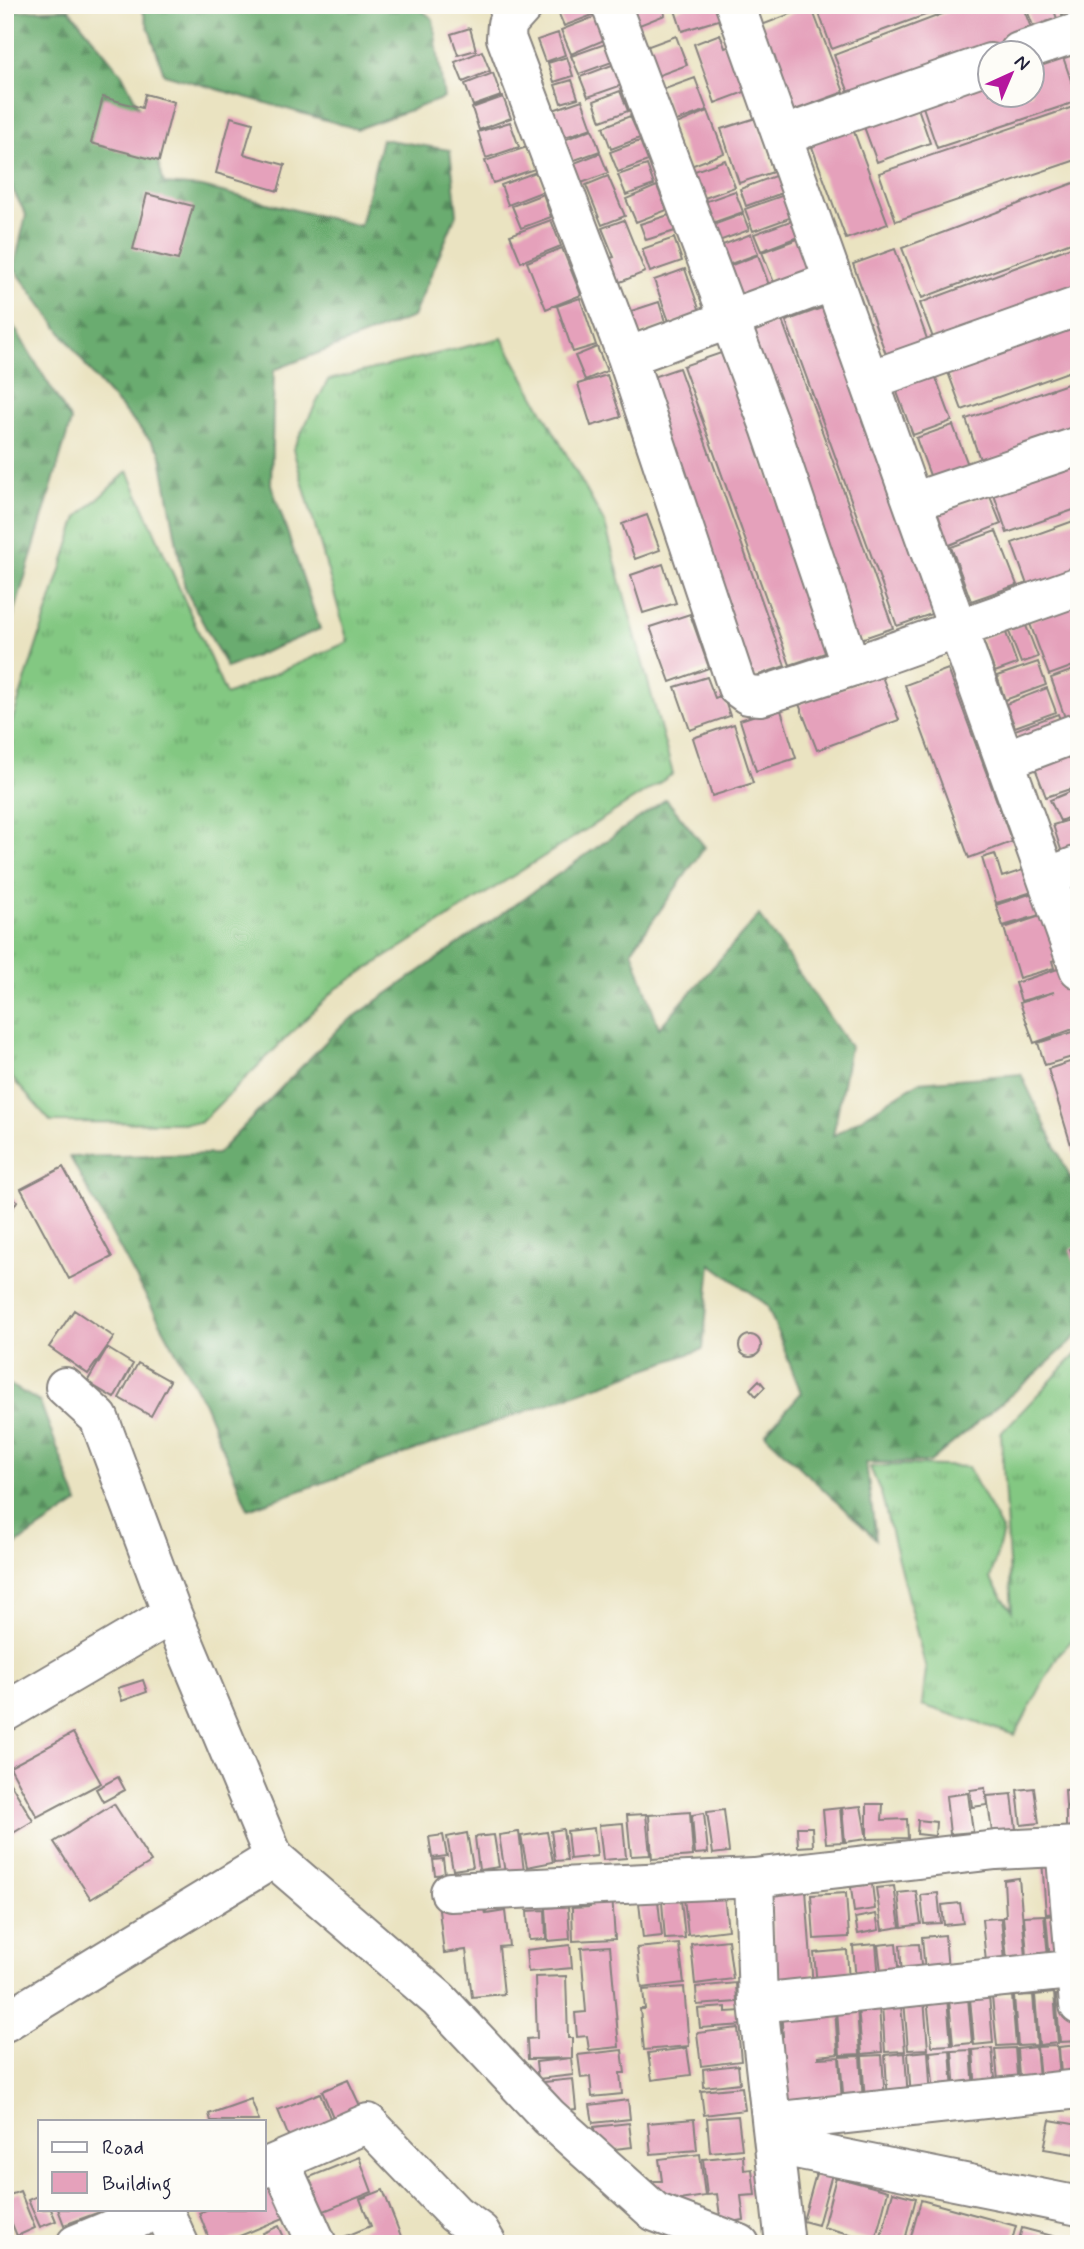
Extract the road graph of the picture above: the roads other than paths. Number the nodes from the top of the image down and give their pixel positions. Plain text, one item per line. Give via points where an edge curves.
1 (524, 5) edge
2 (611, 5) edge
3 (748, 9) edge
4 (1079, 32) edge
5 (1046, 43) edge
6 (976, 68) edge
7 (782, 136) junction
8 (833, 281) junction
9 (1079, 306) edge
10 (729, 318) junction
11 (627, 357) junction
12 (870, 380) junction
13 (1079, 446) edge
14 (914, 502) junction
15 (1079, 586) edge
16 (959, 629) junction
17 (851, 667) junction
18 (1079, 732) edge
19 (1005, 760) junction
20 (1063, 871) edge
21 (1079, 969) edge
22 (65, 1387) dead end
23 (172, 1614) junction
24 (5, 1712) edge
25 (1072, 1846) edge
26 (274, 1858) junction
27 (754, 1878) junction
28 (450, 1892) dead end
29 (1077, 1981) edge
30 (758, 2003) junction
31 (5, 2022) edge
32 (1079, 2089) edge
33 (774, 2133) junction
34 (272, 2165) edge
35 (1079, 2206) edge
36 (159, 2210) edge
37 (162, 2210) edge
38 (76, 2244) edge
39 (179, 2244) edge
40 (317, 2244) edge
41 (487, 2244) edge
42 (740, 2244) edge
43 (785, 2244) edge

1 - 11 street via 506,24 506,38
2 - 10 street
3 - 7 street
4 - 5 street
6 - 7 street
7 - 8 street
8 - 10 street
8 - 12 street
9 - 12 street
10 - 11 street
10 - 17 street
11 - 17 street via 737,687 748,695 761,696
12 - 14 street
13 - 14 street
14 - 16 street
15 - 16 street
16 - 17 street
16 - 19 street
18 - 19 street
19 - 20 street
20 - 21 street
22 - 23 street via 99,1418
23 - 24 street
23 - 26 street
25 - 27 street via 996,1850
25 - 29 street
26 - 31 street
26 - 42 street via 438,1999 549,2116 655,2212
27 - 28 street
27 - 30 street
29 - 30 street
30 - 33 street
32 - 33 street
33 - 35 street
33 - 43 street
34 - 40 street
34 - 41 street via 368,2123
36 - 38 street
37 - 39 street

